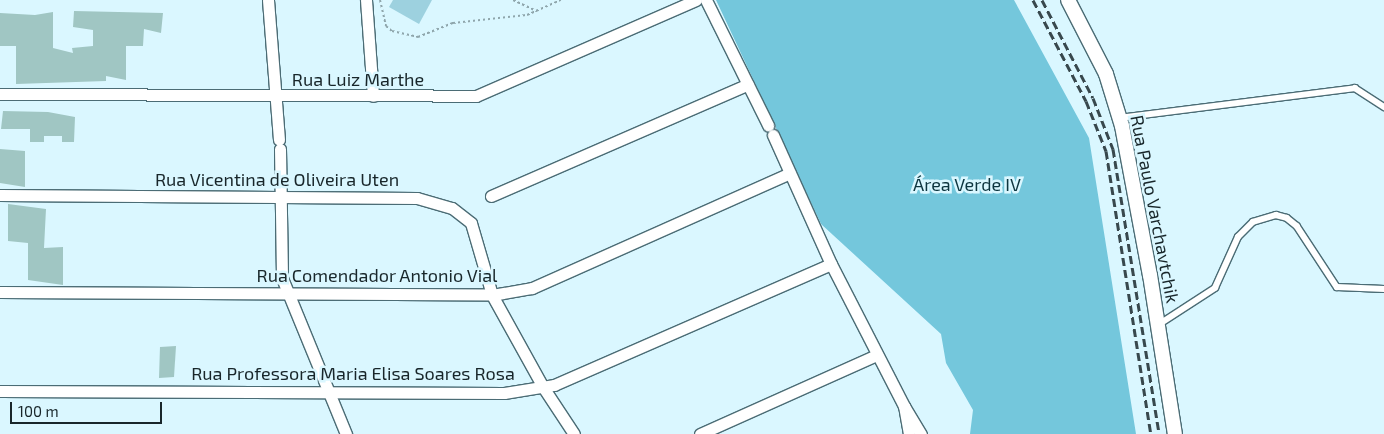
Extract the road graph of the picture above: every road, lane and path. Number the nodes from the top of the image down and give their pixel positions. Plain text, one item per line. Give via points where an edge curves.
1 (268, 0) edge
2 (366, 0) edge
3 (380, 0) edge
4 (513, 0) edge
5 (561, 0) edge
6 (696, 0) edge
7 (706, 0) edge
8 (1068, 0) edge
9 (537, 11) junction
10 (748, 84) junction
11 (0, 94) edge
12 (276, 96) junction
13 (373, 96) junction
14 (1384, 107) edge
15 (1119, 118) junction
16 (768, 124) dead end
17 (773, 135) dead end
18 (790, 173) junction
19 (0, 195) edge
20 (280, 196) junction
21 (491, 196) dead end
22 (831, 264) junction
23 (1384, 289) edge
24 (0, 292) edge
25 (288, 294) junction
26 (492, 295) junction
27 (1158, 325) junction
28 (877, 355) junction
29 (543, 387) junction
30 (0, 392) edge
31 (329, 392) junction
32 (904, 406) junction
33 (346, 434) edge
34 (574, 434) edge
35 (700, 434) edge
36 (909, 434) edge
37 (921, 434) edge
38 (1175, 434) edge

1 - 12 street
2 - 13 street
3 - 9 path via 386,26 409,37 418,37 453,23 501,19
4 - 9 path
5 - 9 path
6 - 13 street, Rua Luiz Marthe via 476,96
7 - 10 street
8 - 15 street, Rua Paulo Varchavtchik via 1106,74
10 - 16 street
10 - 21 street
11 - 12 street, Rua Luiz Marthe
12 - 13 street, Rua Luiz Marthe
12 - 20 street
14 - 15 lane via 1355,88
15 - 27 street, Rua Paulo Varchavtchik
17 - 18 street
18 - 22 street
18 - 26 street, Rua Comendador Antonio Vial via 532,288
19 - 20 street, Rua Vicentina de Oliveira Uten
20 - 25 street via 282,278
20 - 26 street, Rua Vicentina de Oliveira Uten via 418,198 452,208 471,223
22 - 28 street
22 - 29 street, Rua Professora Maria Elisa Soares Rosa
23 - 27 lane via 1337,287 1296,226 1288,218 1276,215 1253,222 1238,237 1215,288
24 - 25 street, Rua Comendador Antonio Vial
25 - 26 street, Rua Comendador Antonio Vial
25 - 31 street
26 - 29 street, Rua Vicentina de Oliveira Uten
27 - 38 street, Rua Paulo Varchavtchik
28 - 32 street
28 - 35 street
29 - 31 street, Rua Professora Maria Elisa Soares Rosa via 504,394
29 - 34 street, Rua Vicentina de Oliveira Uten
30 - 31 street, Rua Professora Maria Elisa Soares Rosa
31 - 33 street
32 - 36 street
32 - 37 street

